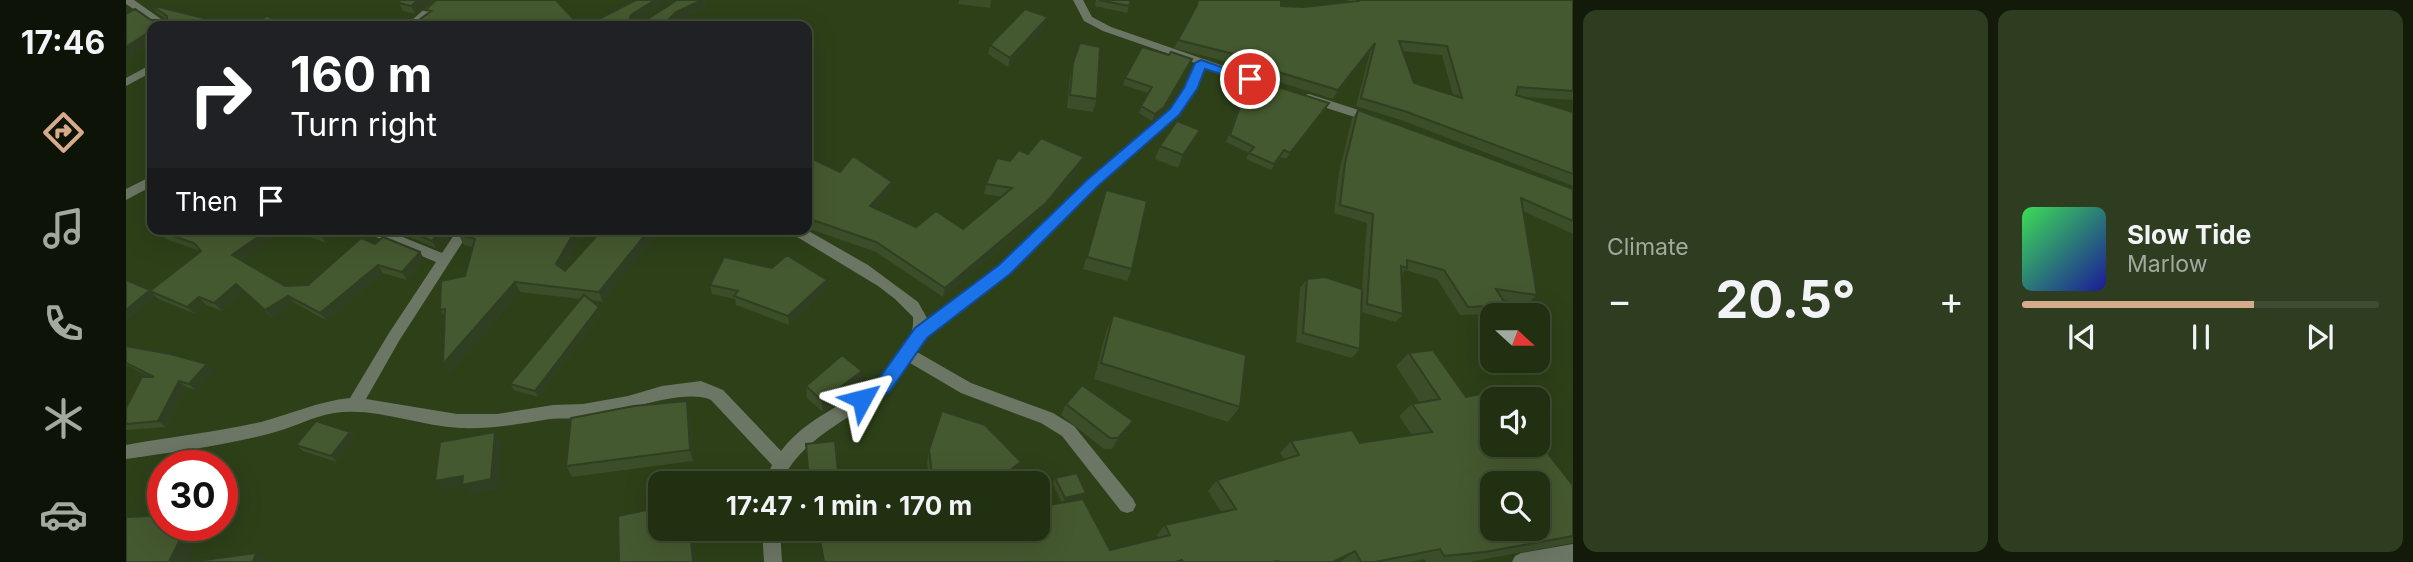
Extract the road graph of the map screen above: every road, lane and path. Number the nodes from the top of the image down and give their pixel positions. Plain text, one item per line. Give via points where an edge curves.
1 (127, 0) edge
2 (441, 0) edge
3 (1078, 0) edge
4 (158, 21) edge
5 (416, 21) edge
6 (1201, 63) junction
7 (147, 70) edge
8 (126, 83) edge
9 (1266, 84) edge
10 (1292, 93) edge
11 (1383, 122) edge
12 (147, 183) edge
13 (126, 195) edge
14 (384, 235) edge
15 (460, 235) edge
16 (804, 235) edge
17 (443, 259) junction
18 (921, 333) junction
19 (908, 354) junction
20 (355, 404) junction
21 (126, 452) edge
22 (780, 462) junction
23 (777, 471) edge
24 (1127, 505) dead end
25 (772, 541) edge
26 (1573, 553) edge
27 (773, 562) edge
28 (1521, 562) edge

1 - 4 street
2 - 5 street
3 - 6 street via 1092,22
6 - 9 street
6 - 18 street via 1174,112 1005,269
7 - 8 street
10 - 11 street
12 - 13 street
14 - 17 street
15 - 17 street
16 - 18 street via 905,299 920,315
17 - 20 street
18 - 19 street
19 - 22 street via 884,385 798,441
19 - 24 street via 966,388 1047,418 1068,431
20 - 21 street via 239,434
20 - 22 street via 457,421 497,421 594,409 701,388 717,395
22 - 23 street
25 - 27 street
26 - 28 street

